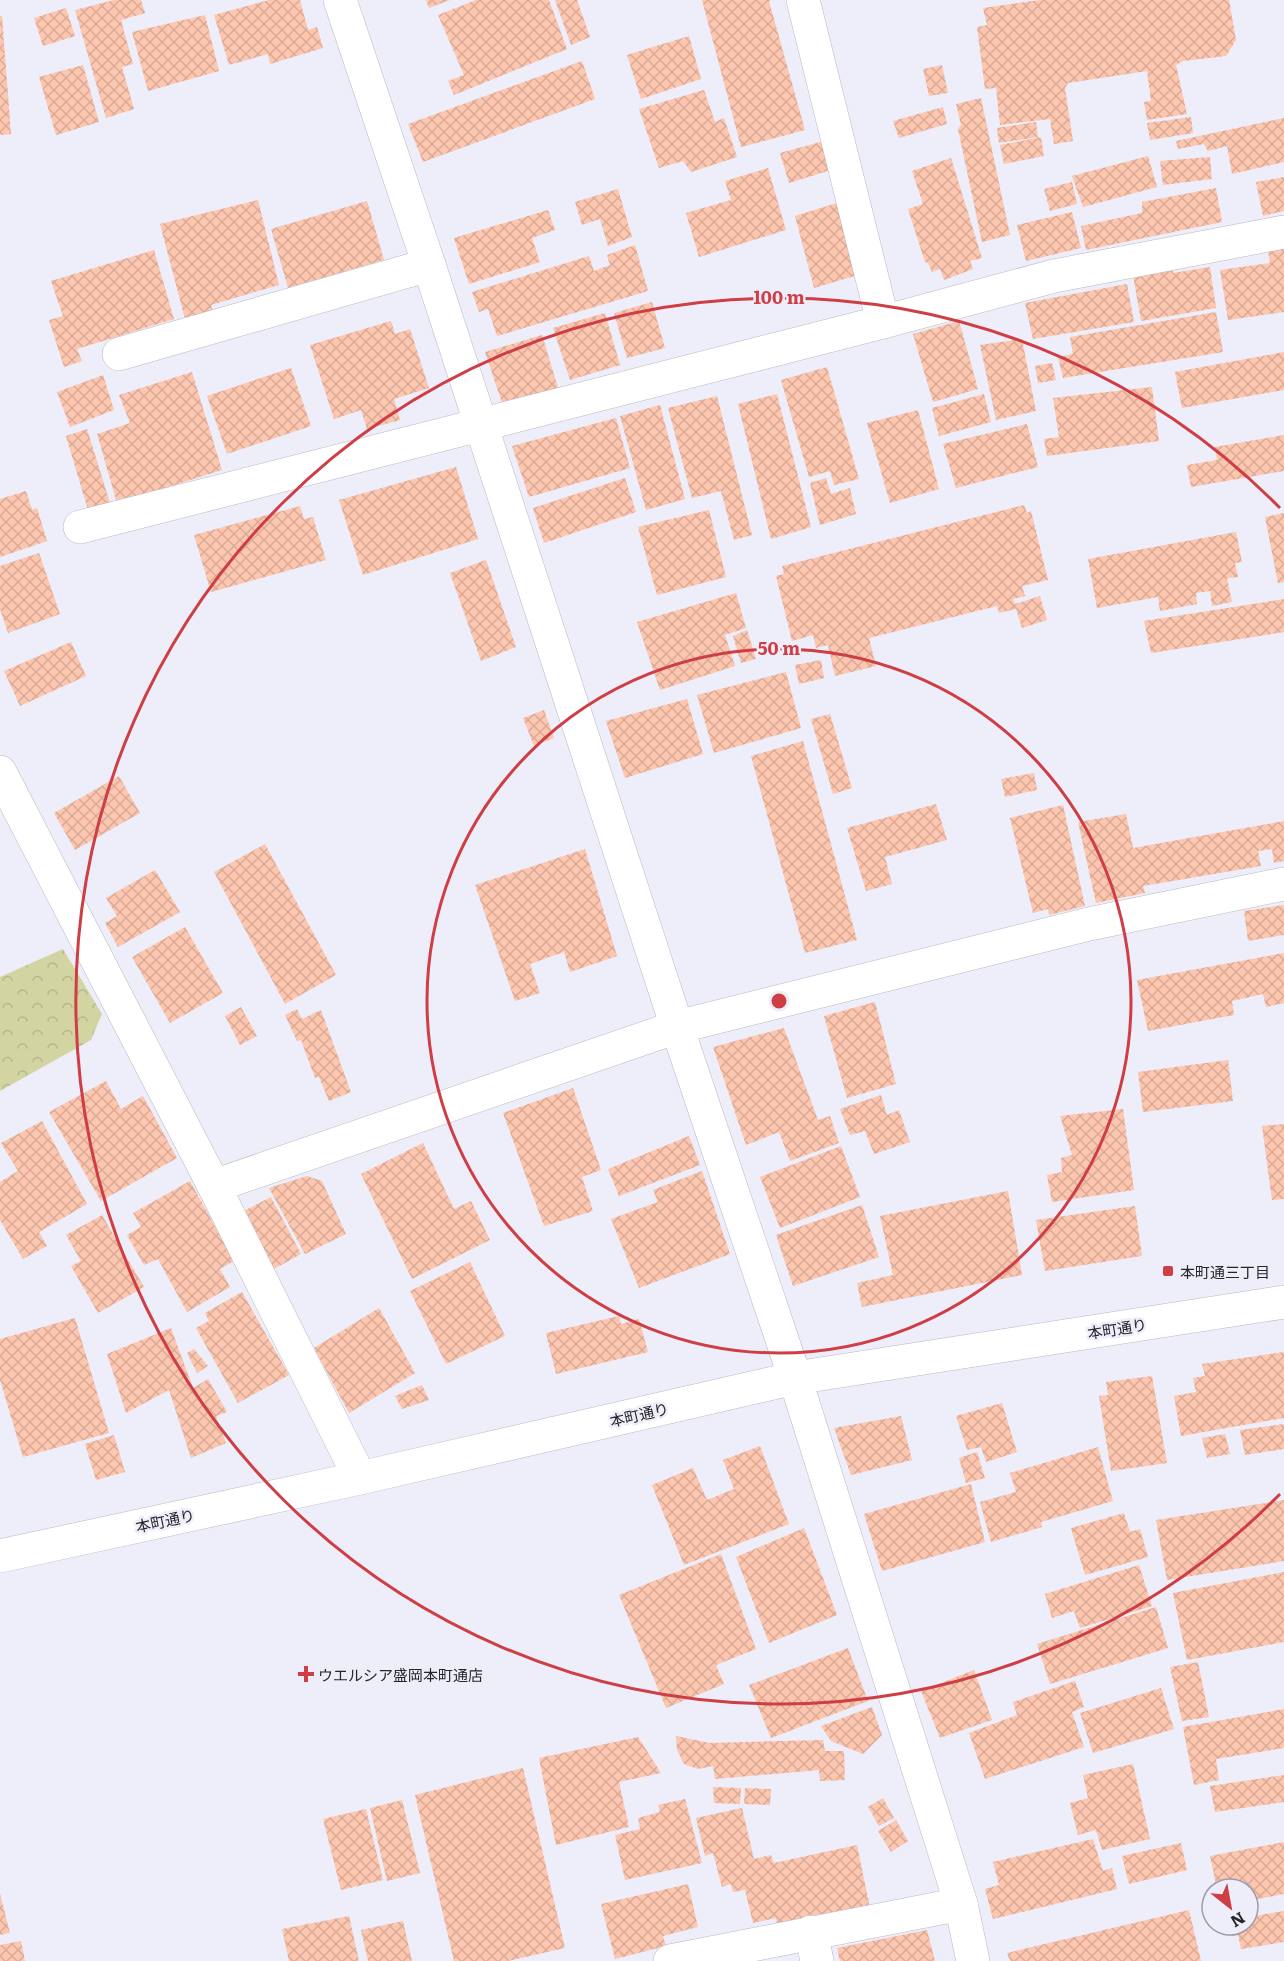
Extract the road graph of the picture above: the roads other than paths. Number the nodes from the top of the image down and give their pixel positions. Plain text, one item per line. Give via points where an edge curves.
1 (340, 0) edge
2 (803, 0) edge
3 (1284, 232) edge
4 (429, 265) junction
5 (883, 322) junction
6 (119, 354) dead end
7 (481, 425) junction
8 (80, 527) dead end
9 (0, 772) edge
10 (1284, 884) edge
11 (676, 1027) junction
12 (214, 1186) junction
13 (1284, 1302) edge
14 (795, 1378) junction
15 (360, 1478) junction
16 (0, 1556) edge
17 (961, 1904) junction
18 (814, 1947) edge
19 (670, 1961) edge
20 (973, 1961) edge

1 - 4 street
2 - 5 street
3 - 5 street via 1054,276
4 - 6 street
4 - 7 street
5 - 7 street
7 - 8 street
7 - 11 street
9 - 12 street
10 - 11 street via 1089,924
11 - 12 street
11 - 14 street
12 - 15 street
13 - 14 street, 本町通り
14 - 15 street, 本町通り
14 - 17 street
15 - 16 street, 本町通り
17 - 18 street
17 - 20 street
18 - 19 street

